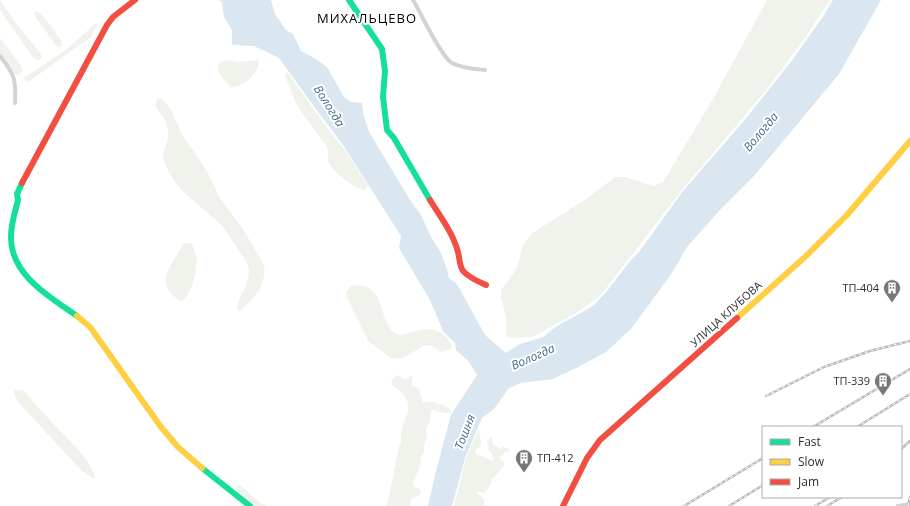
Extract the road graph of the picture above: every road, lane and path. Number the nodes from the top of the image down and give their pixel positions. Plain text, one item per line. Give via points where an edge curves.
1 (136, 0) edge
2 (349, 0) edge
3 (413, 0) edge
4 (0, 56) edge
5 (485, 70) dead end
6 (15, 103) dead end
7 (910, 141) edge
8 (486, 285) dead end
9 (910, 504) edge
10 (250, 506) edge
11 (563, 506) edge
12 (898, 506) edge

1 - 10 street via 113,17 107,25 22,182 11,233 12,248 27,278 90,327 178,447
2 - 8 street via 382,49 387,130 456,244 464,272
3 - 5 street via 450,62 458,66
4 - 6 street via 15,78
7 - 11 street, УЛИЦА КЛУБОВА via 856,205 821,241 600,440 587,458
9 - 12 street

